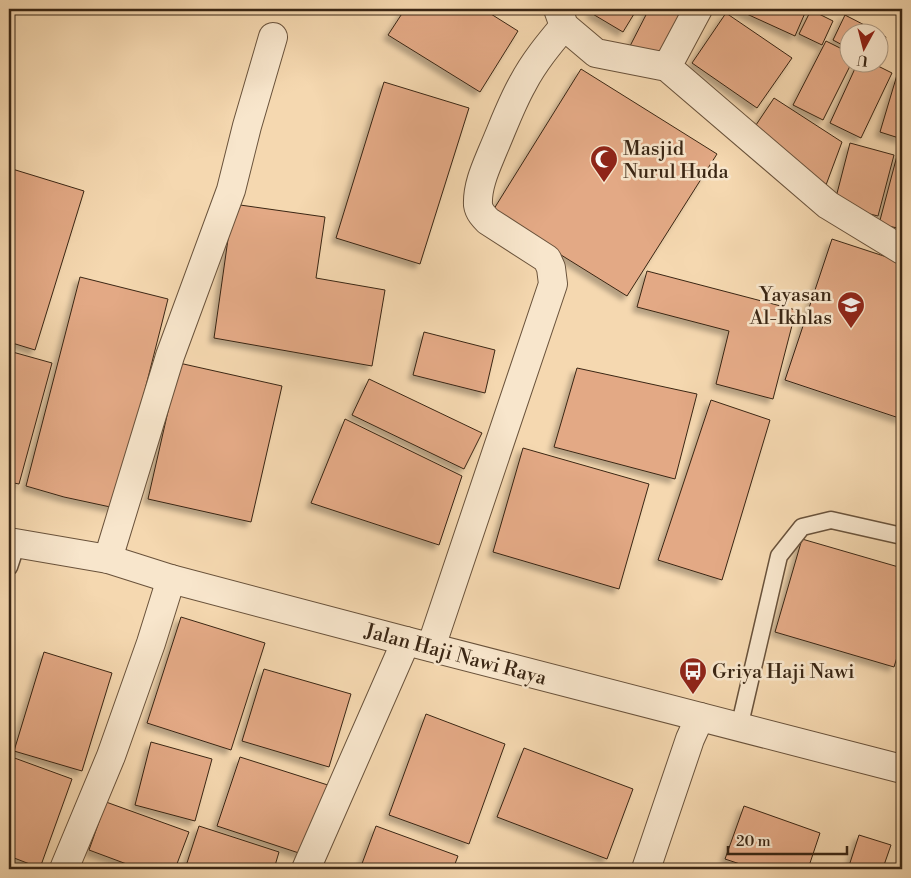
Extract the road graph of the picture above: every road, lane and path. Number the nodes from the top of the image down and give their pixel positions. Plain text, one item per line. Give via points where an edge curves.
1 (698, 9) edge
2 (561, 18) edge
3 (273, 37) dead end
4 (666, 67) junction
5 (902, 250) edge
6 (902, 536) edge
7 (11, 551) edge
8 (108, 559) junction
9 (171, 579) junction
10 (418, 644) junction
11 (700, 718) junction
12 (740, 728) junction
13 (902, 769) edge
14 (64, 869) edge
15 (306, 869) edge
16 (646, 869) edge

1 - 4 street
2 - 4 street via 596,53
2 - 10 street via 523,82 502,129 480,187 478,207 488,221 547,259 553,284
3 - 8 street via 230,190 170,356
4 - 5 street via 828,205
6 - 12 lane via 831,520 802,527 779,556
7 - 8 street, Jalan Haji Nawi Raya
8 - 9 street, Jalan Haji Nawi Raya
9 - 10 street, Jalan Haji Nawi Raya
9 - 14 street via 111,756
10 - 11 street, Jalan Haji Nawi Raya
10 - 15 street
11 - 12 street, Jalan Haji Nawi Raya
11 - 16 street
12 - 13 street, Jalan Haji Nawi Raya

